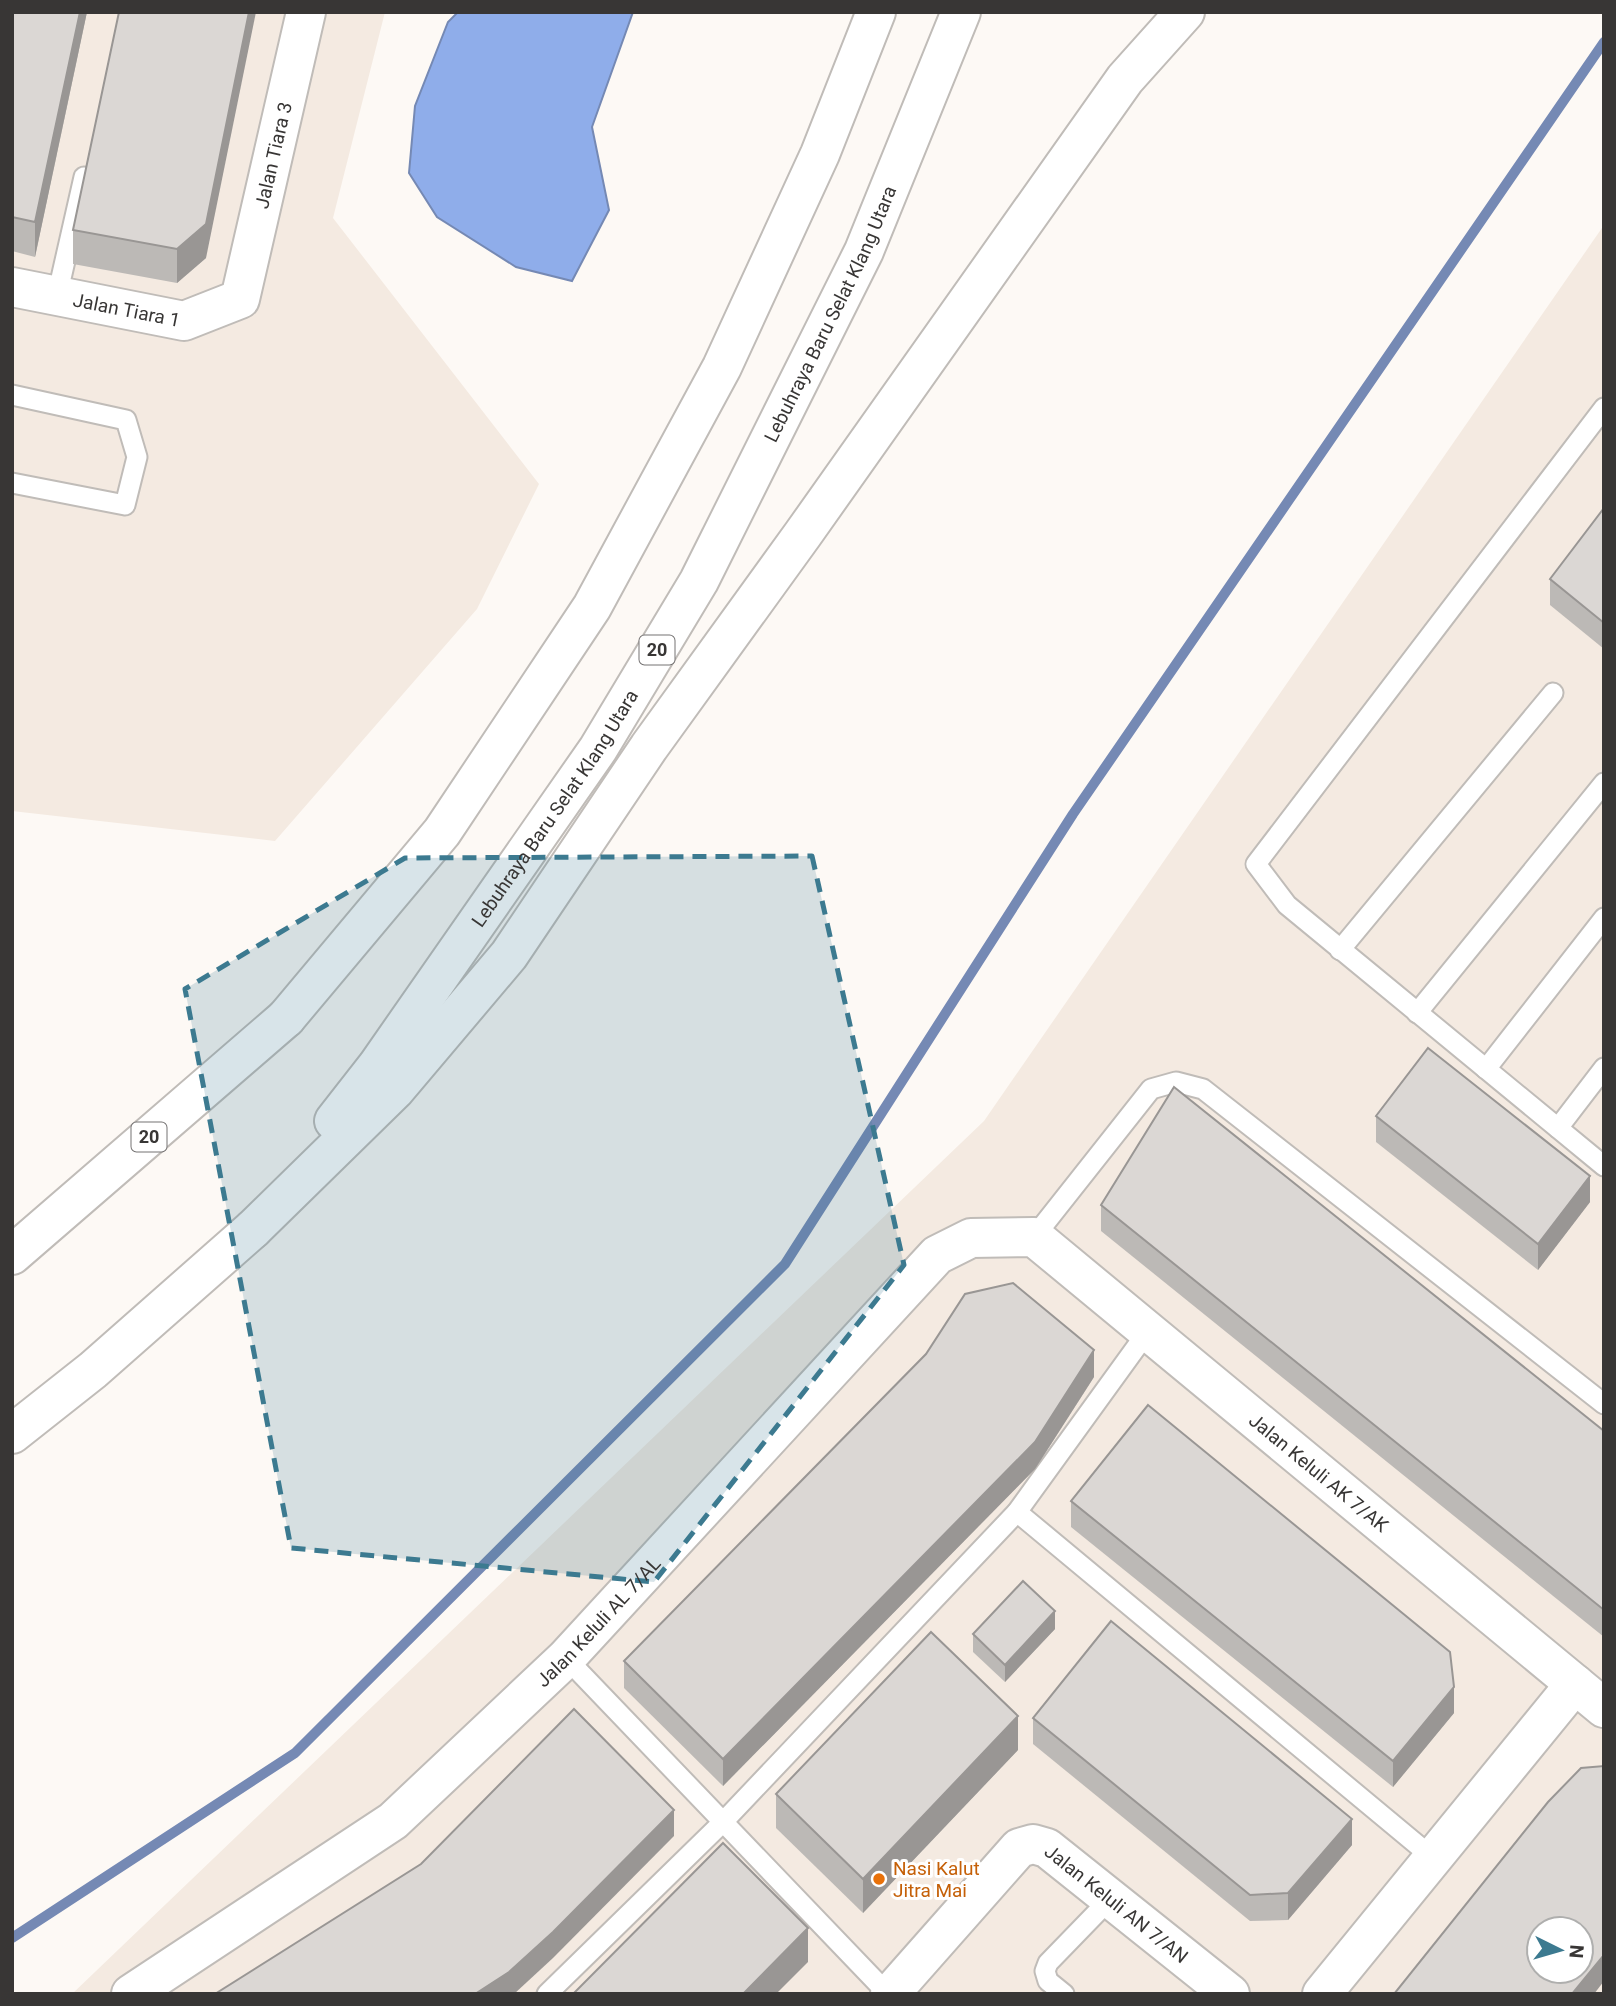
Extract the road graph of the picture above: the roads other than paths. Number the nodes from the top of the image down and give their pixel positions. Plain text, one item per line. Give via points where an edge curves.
1 (306, 12) edge
2 (876, 12) edge
3 (961, 12) edge
4 (1184, 13) edge
5 (88, 161) edge
6 (12, 287) edge
7 (57, 296) junction
8 (240, 299) joint
9 (12, 395) edge
10 (1604, 408) edge
11 (12, 483) edge
12 (1553, 693) dead end
13 (1604, 783) edge
14 (1604, 918) edge
15 (1340, 950) junction
16 (1417, 1013) junction
17 (1604, 1068) edge
18 (1486, 1069) junction
19 (1558, 1128) junction
20 (1604, 1166) edge
21 (253, 1229) junction
22 (1034, 1237) junction
23 (12, 1255) edge
24 (1148, 1331) junction
25 (1604, 1404) edge
26 (12, 1434) edge
27 (1017, 1512) junction
28 (566, 1658) junction
29 (1594, 1694) edge
30 (723, 1822) junction
31 (1432, 1857) junction
32 (1111, 1898) junction
33 (131, 1994) edge
34 (547, 1994) edge
35 (889, 1994) edge
36 (1064, 1994) edge
37 (1230, 1994) edge
38 (1322, 1994) edge

1 - 8 main road, Jalan Tiara 3
2 - 23 main road, 20 via 820,154 722,367 592,607 442,832 286,1018
3 - 21 main road, Lebuhraya Baru Selat Klang Utara / 20 via 864,251 699,581 598,749 377,1066
4 - 21 main road via 1125,79 649,747 509,955 395,1090
5 - 7 lane
6 - 7 main road, Jalan Tiara 1
7 - 8 main road, Jalan Tiara 1 via 184,321
9 - 11 lane via 126,420 137,457 125,505
10 - 15 lane via 1256,864 1287,905
12 - 15 lane
13 - 16 lane
14 - 18 lane
15 - 16 lane
16 - 18 lane
17 - 19 lane
18 - 19 lane
19 - 20 lane
21 - 26 main road, 20 via 93,1370
22 - 24 main road, Jalan Keluli AK 7/AK
22 - 25 lane via 1151,1089 1176,1082 1203,1089
22 - 28 main road, Jalan Keluli AL 7/AL via 971,1238 937,1255
24 - 27 lane
24 - 29 main road, Jalan Keluli AK 7/AK
27 - 30 lane
27 - 31 lane
28 - 30 lane
28 - 33 main road, Jalan Keluli AL 7/AL via 393,1821
29 - 31 main road
30 - 34 lane
30 - 35 lane
31 - 38 main road
32 - 35 main road, Jalan Keluli AN 7/AN via 1047,1847 1019,1848
32 - 36 lane via 1048,1963 1048,1981
32 - 37 main road, Jalan Keluli AN 7/AN

